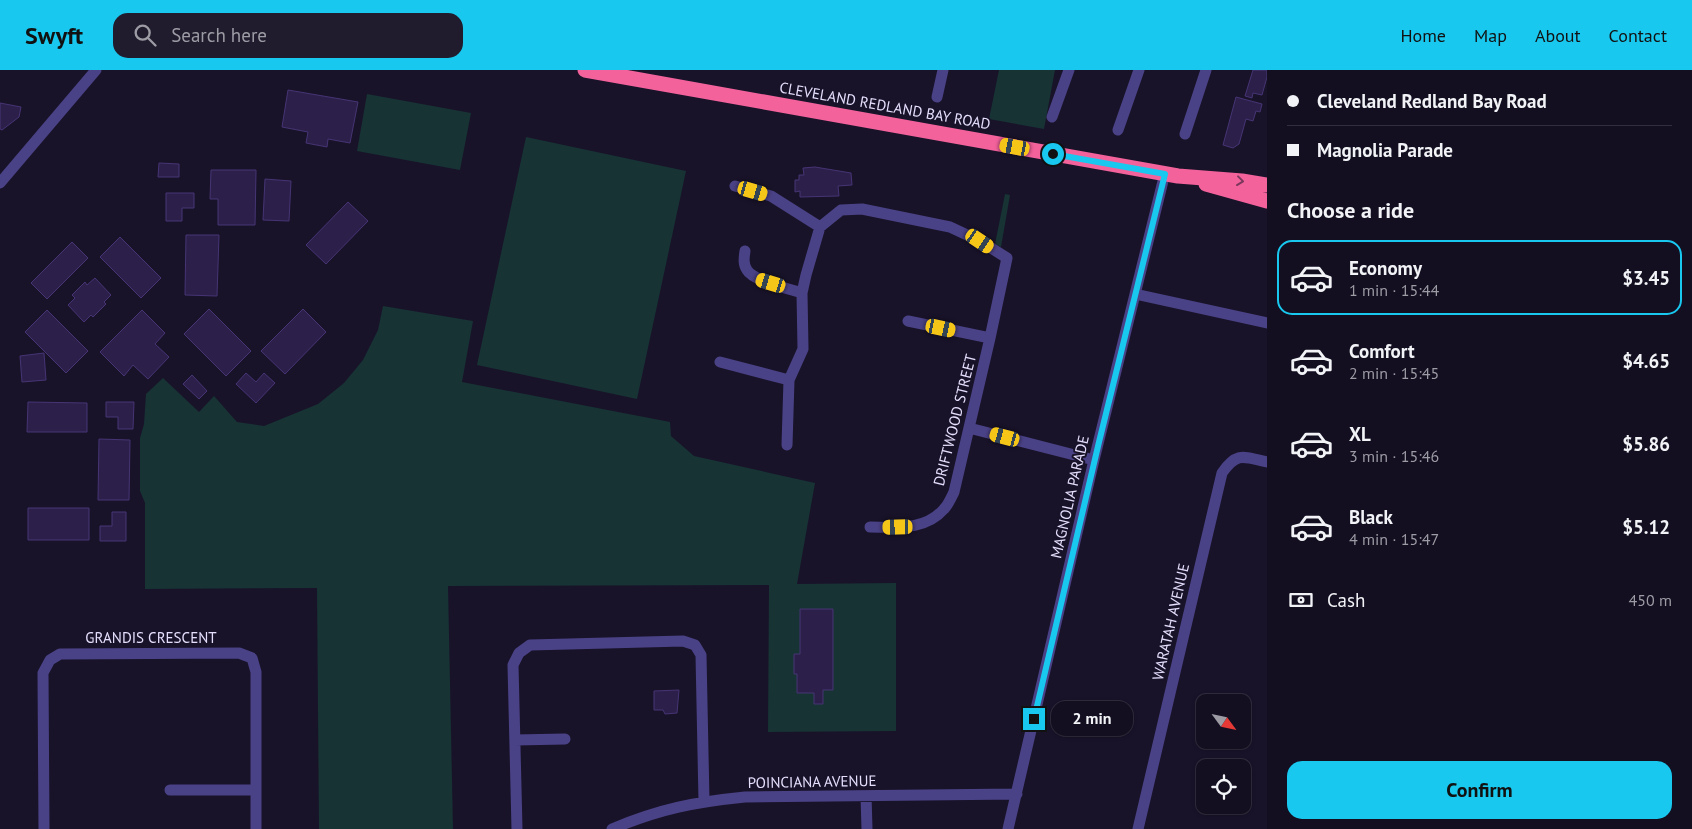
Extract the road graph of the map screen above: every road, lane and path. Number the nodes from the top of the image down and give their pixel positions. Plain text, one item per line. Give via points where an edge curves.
1 (96, 70) edge
2 (585, 70) edge
3 (943, 70) edge
4 (1069, 70) edge
5 (1139, 70) edge
6 (1206, 70) edge
7 (937, 97) dead end
8 (1052, 117) dead end
9 (1118, 130) dead end
10 (1185, 134) dead end
11 (1172, 175) junction
12 (0, 183) edge
13 (1267, 185) edge
14 (735, 186) dead end
15 (1267, 201) edge
16 (820, 227) junction
17 (745, 251) dead end
18 (802, 293) junction
19 (1135, 294) junction
20 (908, 321) dead end
21 (1267, 323) edge
22 (990, 338) junction
23 (720, 362) dead end
24 (788, 380) junction
25 (969, 428) junction
26 (787, 445) dead end
27 (1094, 460) junction
28 (1267, 462) edge
29 (870, 528) dead end
30 (565, 739) dead end
31 (515, 740) junction
32 (170, 790) dead end
33 (256, 790) junction
34 (1017, 794) junction
35 (866, 796) junction
36 (704, 801) junction
37 (44, 829) edge
38 (256, 829) edge
39 (517, 829) edge
40 (612, 829) edge
41 (867, 829) edge
42 (1008, 829) edge
43 (1138, 829) edge

1 - 12 street
2 - 11 highway, CLEVELAND REDLAND BAY ROAD
3 - 7 street
4 - 8 street
5 - 9 street
6 - 10 street
11 -> 13 highway, CLEVELAND REDLAND BAY ROAD
11 - 15 highway, CLEVELAND REDLAND BAY ROAD
11 - 19 street, MAGNOLIA PARADE
14 - 16 street via 771,196
16 - 18 street
16 - 22 street, DRIFTWOOD STREET via 841,210 862,209 950,227 1008,258
17 - 18 street via 743,261 747,272
18 - 24 street via 803,349
19 - 21 street
19 - 27 street, MAGNOLIA PARADE
20 - 22 street
22 - 25 street, DRIFTWOOD STREET
23 - 24 street
24 - 26 street
25 - 27 street
25 - 29 street, DRIFTWOOD STREET via 954,492 944,509 931,520 912,527
27 - 34 street, MAGNOLIA PARADE
28 - 43 street, WARATAH AVENUE via 1242,457 1230,461 1222,473
30 - 31 street
31 - 36 street via 513,665 519,653 530,645 683,641 696,645 702,655
31 - 39 street
32 - 33 street
33 - 37 street, GRANDIS CRESCENT via 256,672 252,658 240,653 60,654 50,660 43,673
33 - 38 street, GRANDIS CRESCENT
34 - 35 street, POINCIANA AVENUE
34 - 42 street, MAGNOLIA PARADE
35 - 36 street, POINCIANA AVENUE via 745,797
35 - 41 street
36 - 40 street, POINCIANA AVENUE via 647,815

